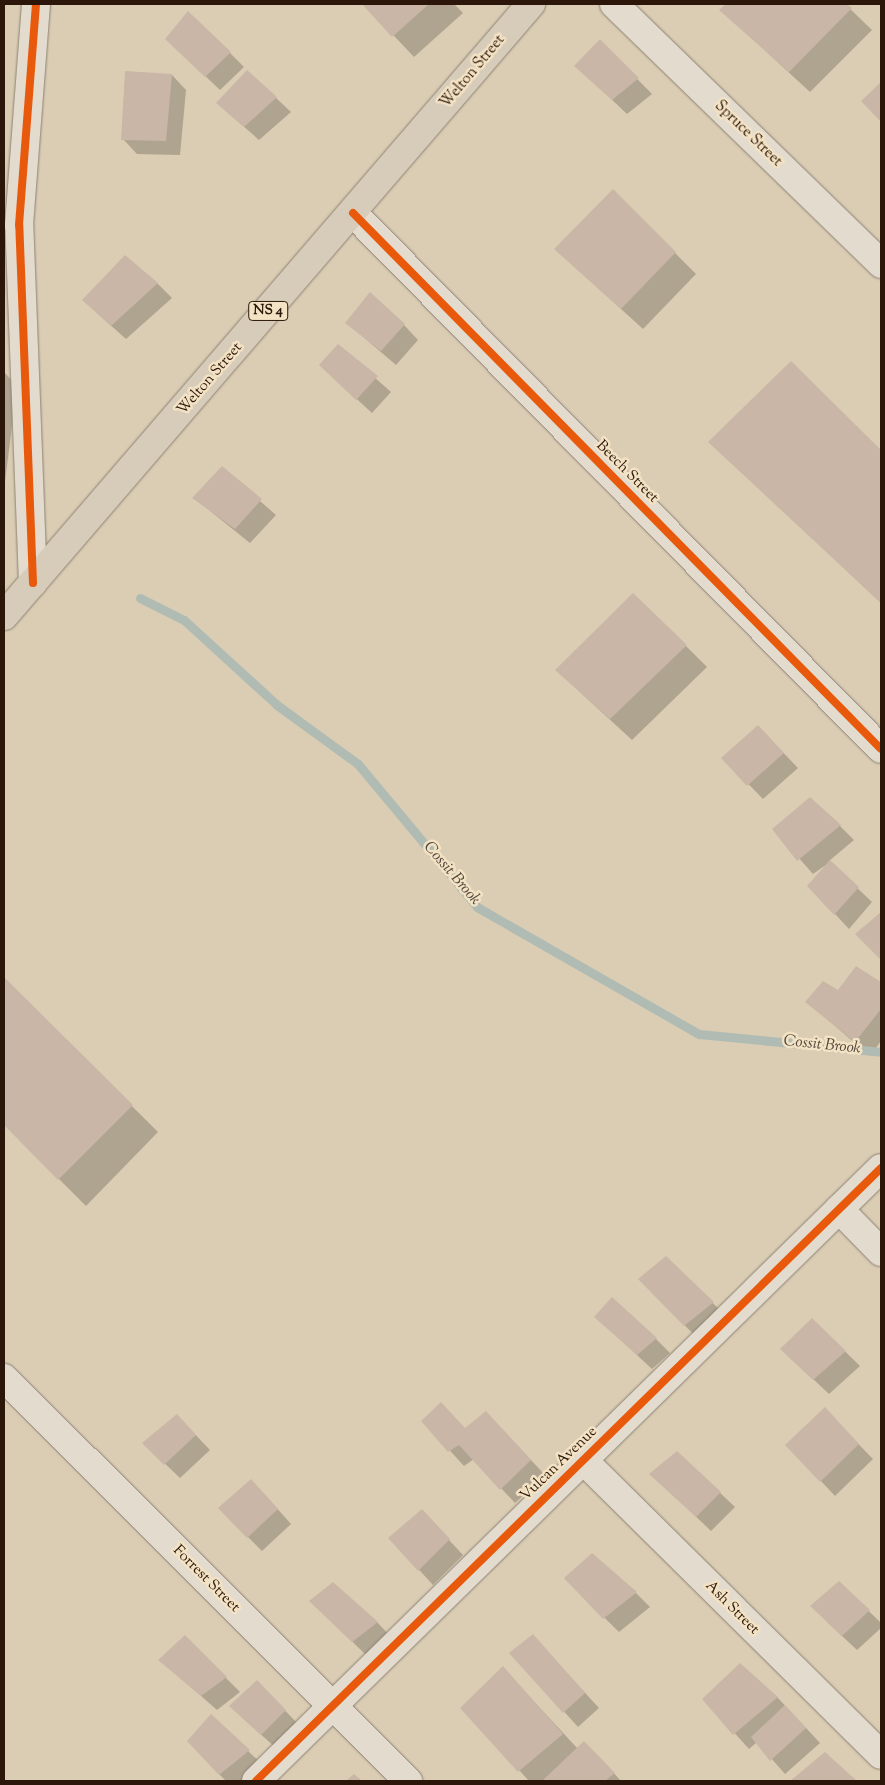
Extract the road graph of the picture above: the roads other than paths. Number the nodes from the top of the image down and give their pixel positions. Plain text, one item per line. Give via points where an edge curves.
1 (36, 4) edge
2 (531, 4) edge
3 (614, 4) edge
4 (353, 213) junction
5 (11, 224) edge
6 (881, 264) edge
7 (33, 582) junction
8 (4, 616) edge
9 (881, 749) edge
10 (881, 1168) edge
11 (839, 1209) junction
12 (881, 1252) edge
13 (4, 1378) edge
14 (583, 1460) junction
15 (332, 1705) junction
16 (881, 1755) edge
17 (256, 1781) edge
18 (408, 1781) edge

1 - 5 street
2 - 4 main road, Welton Street / NS 4
3 - 6 street, Spruce Street
4 - 7 main road, Welton Street / NS 4
4 - 9 street, Beech Street
5 - 7 street
7 - 8 main road, Welton Street / NS 4
10 - 11 street, Vulcan Avenue
11 - 12 street
11 - 14 street, Vulcan Avenue
13 - 15 street, Forrest Street
14 - 15 street, Vulcan Avenue
14 - 16 street, Ash Street
15 - 17 street, Vulcan Avenue
15 - 18 street, Forrest Street

